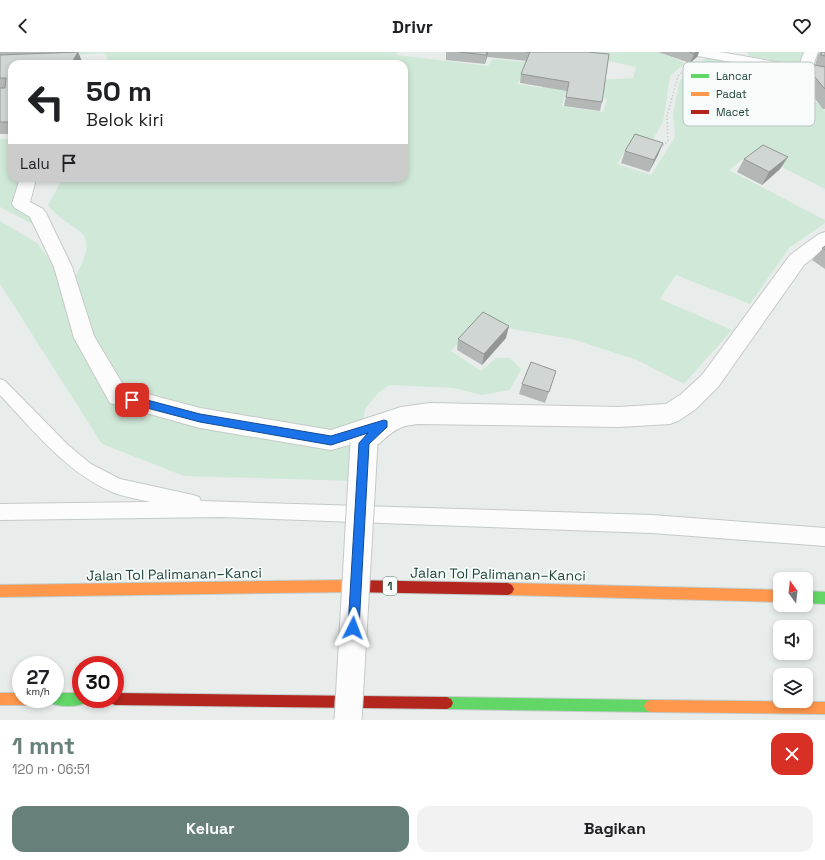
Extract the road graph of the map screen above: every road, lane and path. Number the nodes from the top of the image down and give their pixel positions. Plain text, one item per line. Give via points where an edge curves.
1 (700, 52) edge
2 (811, 52) edge
3 (696, 62) edge
4 (755, 62) edge
5 (807, 62) edge
6 (683, 72) edge
7 (815, 73) edge
8 (825, 75) edge
9 (657, 150) edge
10 (27, 182) edge
11 (825, 238) edge
12 (0, 385) edge
13 (384, 424) junction
14 (220, 508) junction
15 (0, 512) edge
16 (825, 537) edge
17 (0, 591) edge
18 (773, 596) edge
19 (813, 597) edge
20 (825, 598) edge
21 (124, 698) edge
22 (0, 699) edge
23 (12, 699) edge
24 (477, 704) junction
25 (825, 708) edge
26 (348, 720) edge
27 (524, 720) edge

1 - 3 path
1 - 4 street
2 - 5 street
6 - 9 path via 678,76 667,116 670,133 668,141
7 - 8 street
10 - 13 street via 21,204 37,213 63,267 84,338 118,396 200,418 331,440
11 - 13 street via 797,260 710,381 688,402 670,414 619,418 430,413 404,415
12 - 14 lane via 62,450 85,469 117,486
13 - 26 street, bridge via 364,443
14 - 15 lane
14 - 16 lane via 652,524
17 - 18 highway, Jalan Tol Palimanan–Kanci / 1 via 415,586
19 - 20 highway
21 - 24 highway
22 - 23 highway
24 - 25 highway
24 - 27 lane

